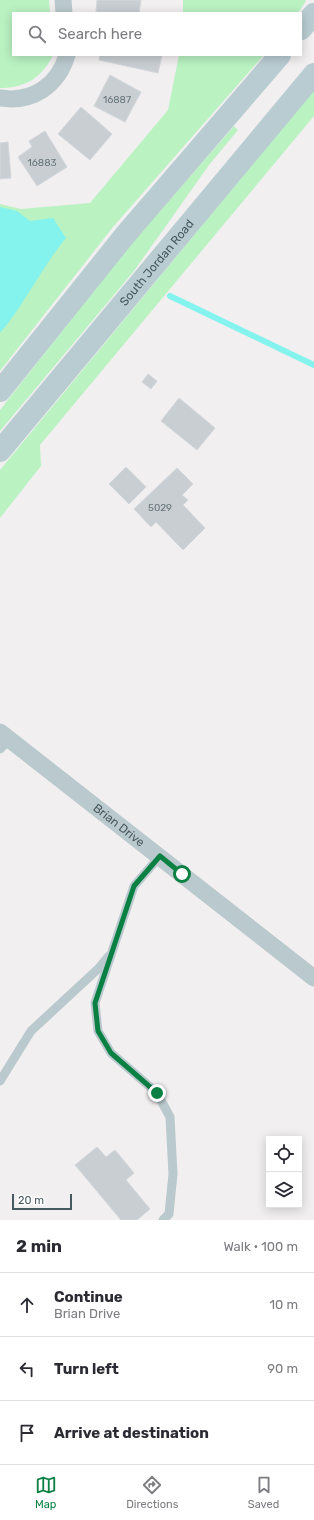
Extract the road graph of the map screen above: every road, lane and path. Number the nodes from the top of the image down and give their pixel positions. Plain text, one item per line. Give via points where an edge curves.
1 (63, 0) edge
2 (64, 12) edge
3 (314, 14) edge
4 (302, 28) edge
5 (67, 56) edge
6 (279, 56) edge
7 (314, 74) edge
8 (0, 98) edge
9 (0, 391) edge
10 (0, 451) edge
11 (3, 740) edge
12 (160, 856) junction
13 (112, 952) junction
14 (314, 978) edge
15 (0, 1081) edge
16 (164, 1220) edge

1 - 2 street
3 - 4 main road
5 - 8 street via 56,78 39,93 23,98
6 - 9 main road via 126,234
7 - 10 main road, South Jordan Road
11 - 12 street, Brian Drive
12 - 13 lane via 134,886
12 - 14 street, Brian Drive
13 - 15 lane via 99,968 31,1031
13 - 16 lane via 95,1003 98,1031 111,1053 157,1093 170,1117 173,1174 169,1214

